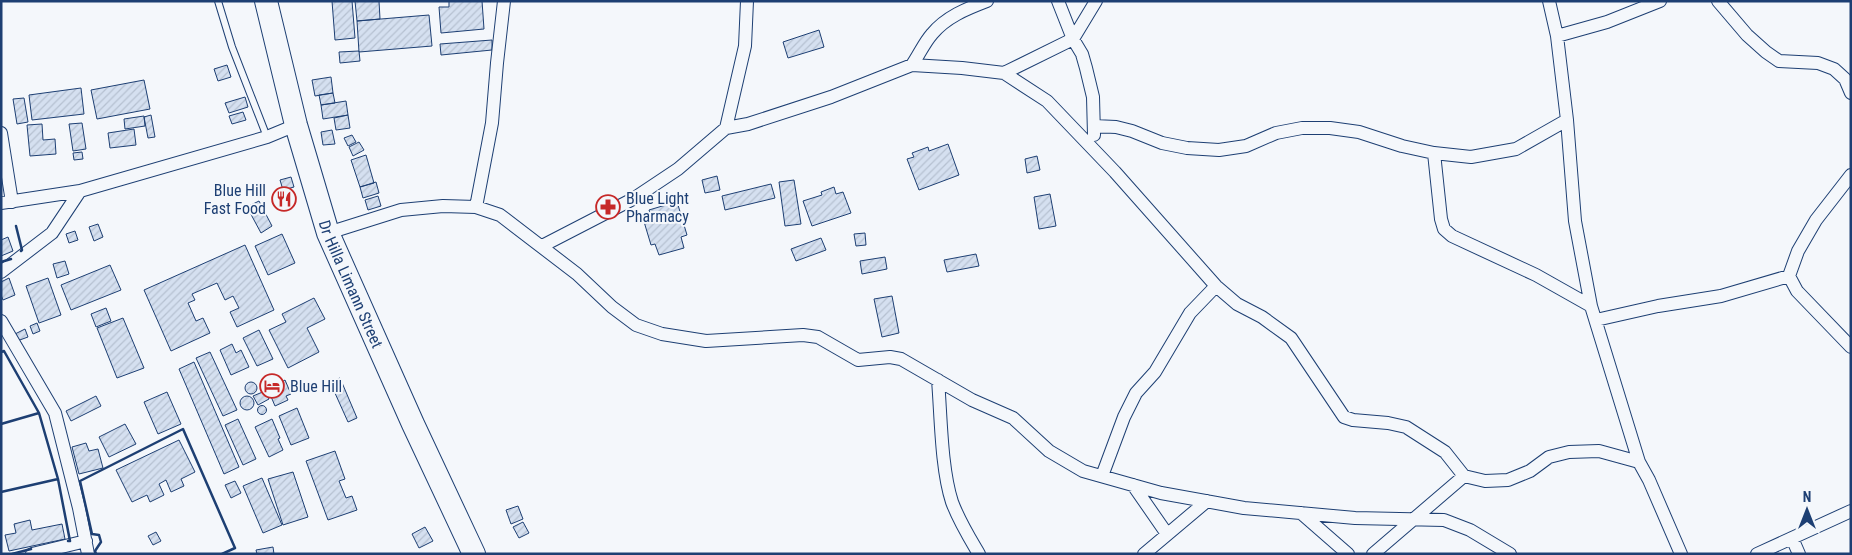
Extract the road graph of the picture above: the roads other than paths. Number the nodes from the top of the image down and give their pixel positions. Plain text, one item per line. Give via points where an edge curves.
1 (218, 1) edge
2 (266, 1) edge
3 (504, 1) edge
4 (747, 1) edge
5 (987, 1) edge
6 (1058, 1) edge
7 (1096, 1) edge
8 (1549, 1) edge
9 (1660, 1) edge
10 (1718, 1) edge
11 (1557, 36) junction
12 (1073, 39) junction
13 (912, 64) junction
14 (1004, 73) junction
15 (1848, 78) edge
16 (1851, 94) edge
17 (1567, 120) junction
18 (296, 125) junction
19 (1094, 126) junction
20 (726, 128) junction
21 (1, 133) edge
22 (267, 137) junction
23 (1093, 148) junction
24 (1434, 153) junction
25 (1851, 175) edge
26 (80, 191) junction
27 (7, 203) edge
28 (476, 208) junction
29 (328, 233) junction
30 (542, 246) junction
31 (1, 272) edge
32 (1789, 276) junction
33 (1216, 286) junction
34 (1591, 306) junction
35 (1596, 320) junction
36 (1, 321) edge
37 (1851, 347) edge
38 (938, 380) junction
39 (1639, 462) junction
40 (1102, 476) junction
41 (1464, 476) junction
42 (1134, 485) junction
43 (1207, 501) junction
44 (1851, 511) edge
45 (1301, 513) junction
46 (1413, 519) junction
47 (1167, 534) junction
48 (1792, 538) junction
49 (87, 548) edge
50 (32, 554) edge
51 (474, 554) edge
52 (979, 554) edge
53 (1144, 554) edge
54 (1348, 554) edge
55 (1373, 554) edge
56 (1510, 554) edge
57 (1681, 554) edge
58 (1757, 554) edge
59 (1799, 554) edge

1 - 22 lane
2 - 18 highway, Dr Hilla Limann Street
3 - 28 street via 492,123
4 - 20 street via 745,46
5 - 13 street via 956,14 942,24
6 - 12 street
7 - 12 street
8 - 11 street
9 - 11 street via 1607,22
10 - 15 street via 1747,35 1779,61 1818,63
11 - 17 street
12 - 14 street
12 - 19 street via 1082,54 1093,97
13 - 14 street
13 - 20 street via 831,97
14 - 23 street via 1047,101
15 - 16 street
17 - 24 street via 1516,149 1471,157
17 - 34 street via 1574,221
18 - 22 street
18 - 29 highway, Dr Hilla Limann Street
19 - 23 street
19 - 24 street via 1116,127 1187,148 1219,150 1246,146 1302,128 1330,128 1359,132
20 - 30 street via 678,169 633,199
21 - 27 street
22 - 26 street
23 - 33 street
24 - 34 street via 1441,219 1452,236 1536,275
25 - 32 street via 1816,220 1798,251
26 - 27 street
26 - 31 street via 52,233
28 - 29 street via 442,206 402,210
28 - 30 street via 500,215
29 - 51 highway, Dr Hilla Limann Street
30 - 38 street via 636,325 662,334 706,341 773,336 818,337 858,360 901,359
32 - 35 street via 1721,296
32 - 37 street via 1797,292
33 - 40 street via 1190,313 1155,372 1136,392
33 - 41 street via 1237,304 1262,317 1290,338 1344,417 1406,426 1445,452
34 - 35 street
35 - 39 street
36 - 49 street via 55,413
38 - 40 street via 1013,418 1049,451 1083,471
38 - 52 street via 943,447 952,502
39 - 41 street via 1599,451 1569,452 1549,457 1530,471 1508,480 1485,481
39 - 57 street
40 - 42 street
41 - 46 street
42 - 43 street
42 - 47 street
43 - 45 street
43 - 47 street
44 - 48 street
45 - 46 street
45 - 54 street
46 - 55 street
46 - 56 street via 1444,520 1470,530
47 - 53 street
48 - 58 street
48 - 59 street
49 - 50 street

